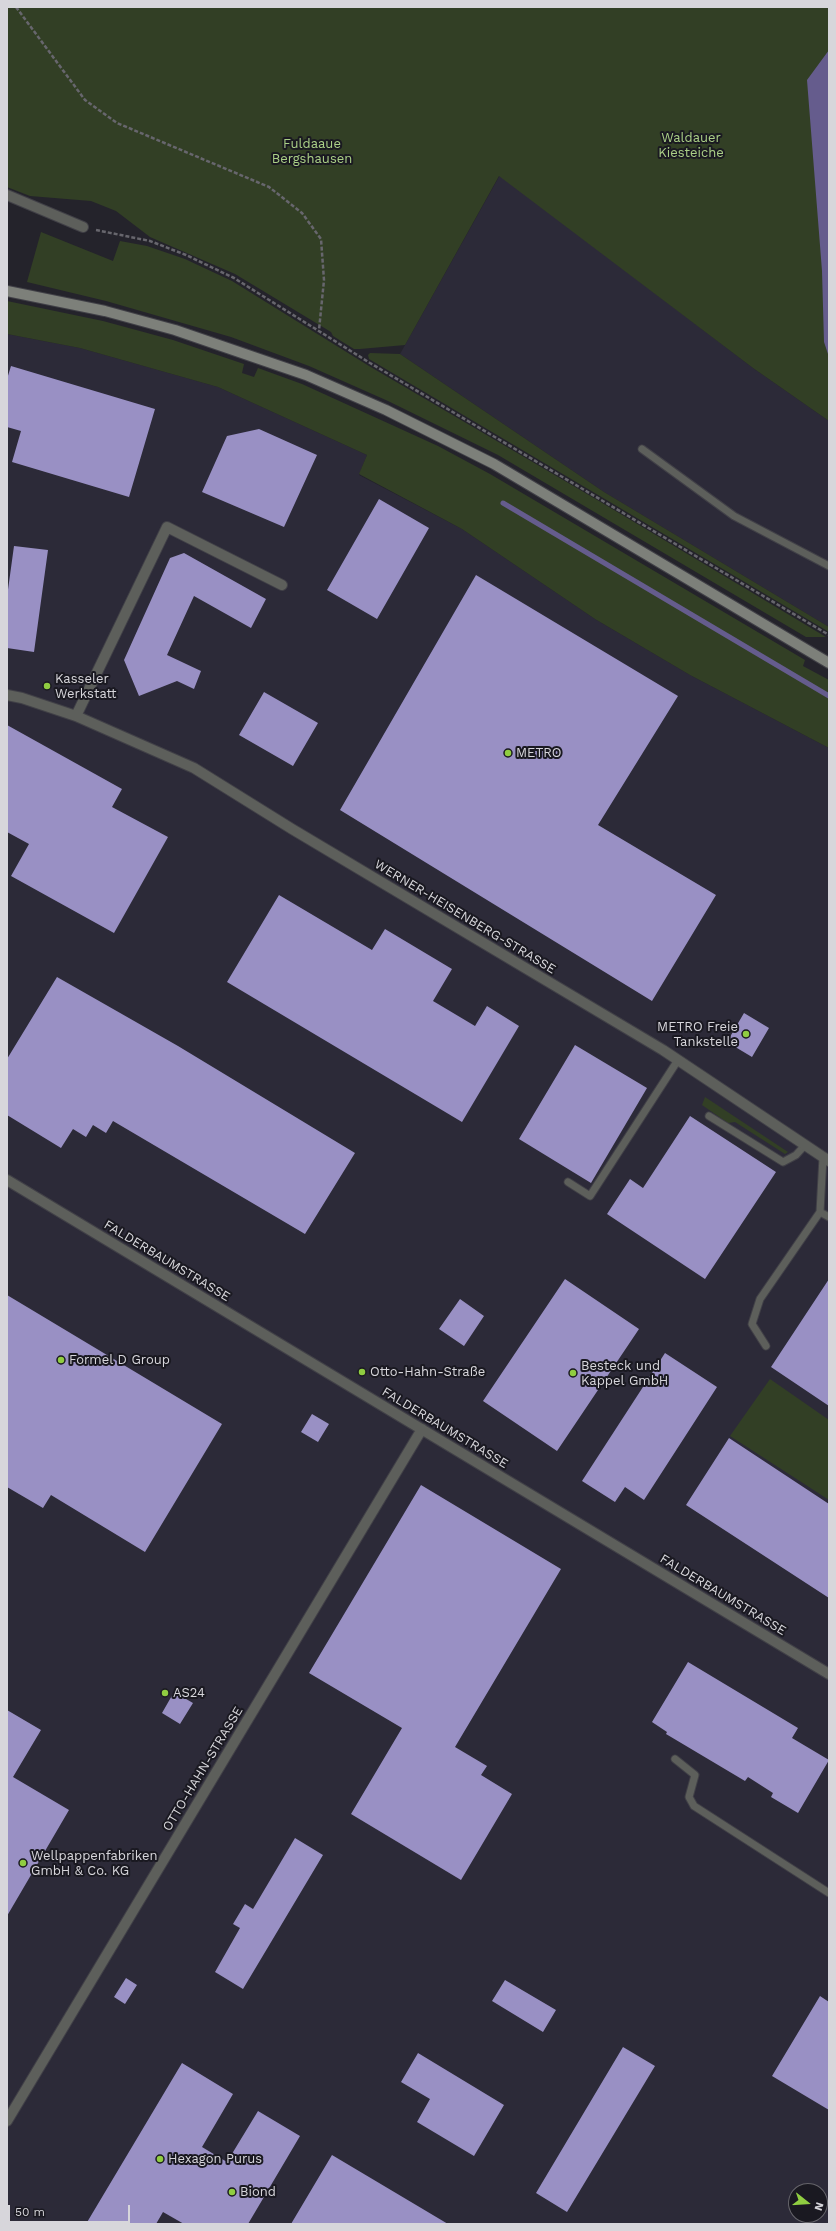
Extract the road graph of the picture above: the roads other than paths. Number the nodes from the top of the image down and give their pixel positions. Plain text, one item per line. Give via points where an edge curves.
1 (7, 195) edge
2 (83, 228) road end
3 (7, 291) edge
4 (642, 449) dead end
5 (829, 566) edge
6 (282, 586) dead end
7 (829, 663) edge
8 (7, 695) edge
9 (76, 716) junction
10 (678, 1060) junction
11 (709, 1116) dead end
12 (805, 1144) junction
13 (826, 1159) edge
14 (7, 1180) edge
15 (568, 1182) dead end
16 (820, 1212) junction
17 (829, 1218) edge
18 (766, 1346) dead end
19 (422, 1429) junction
20 (829, 1674) edge
21 (675, 1760) dead end
22 (829, 1893) edge
23 (7, 2121) edge

1 - 2 street
3 - 7 main road via 105,311 175,330 306,375 386,410 494,464
4 - 5 lane via 734,516
6 - 9 street via 167,527
8 - 9 street, WERNER-HEISENBERG-STRASSE
9 - 10 street, WERNER-HEISENBERG-STRASSE via 194,768 292,830
10 - 12 street, WERNER-HEISENBERG-STRASSE
10 - 15 lane via 590,1196
11 - 12 lane via 783,1162 796,1154
12 - 13 street, WERNER-HEISENBERG-STRASSE
13 - 16 lane
14 - 19 street, FALDERBAUMSTRASSE
16 - 17 lane
16 - 18 lane via 760,1300 752,1324
19 - 20 street, FALDERBAUMSTRASSE
19 - 23 street, OTTO-HAHN-STRASSE
21 - 22 lane via 696,1776 689,1797 694,1806

